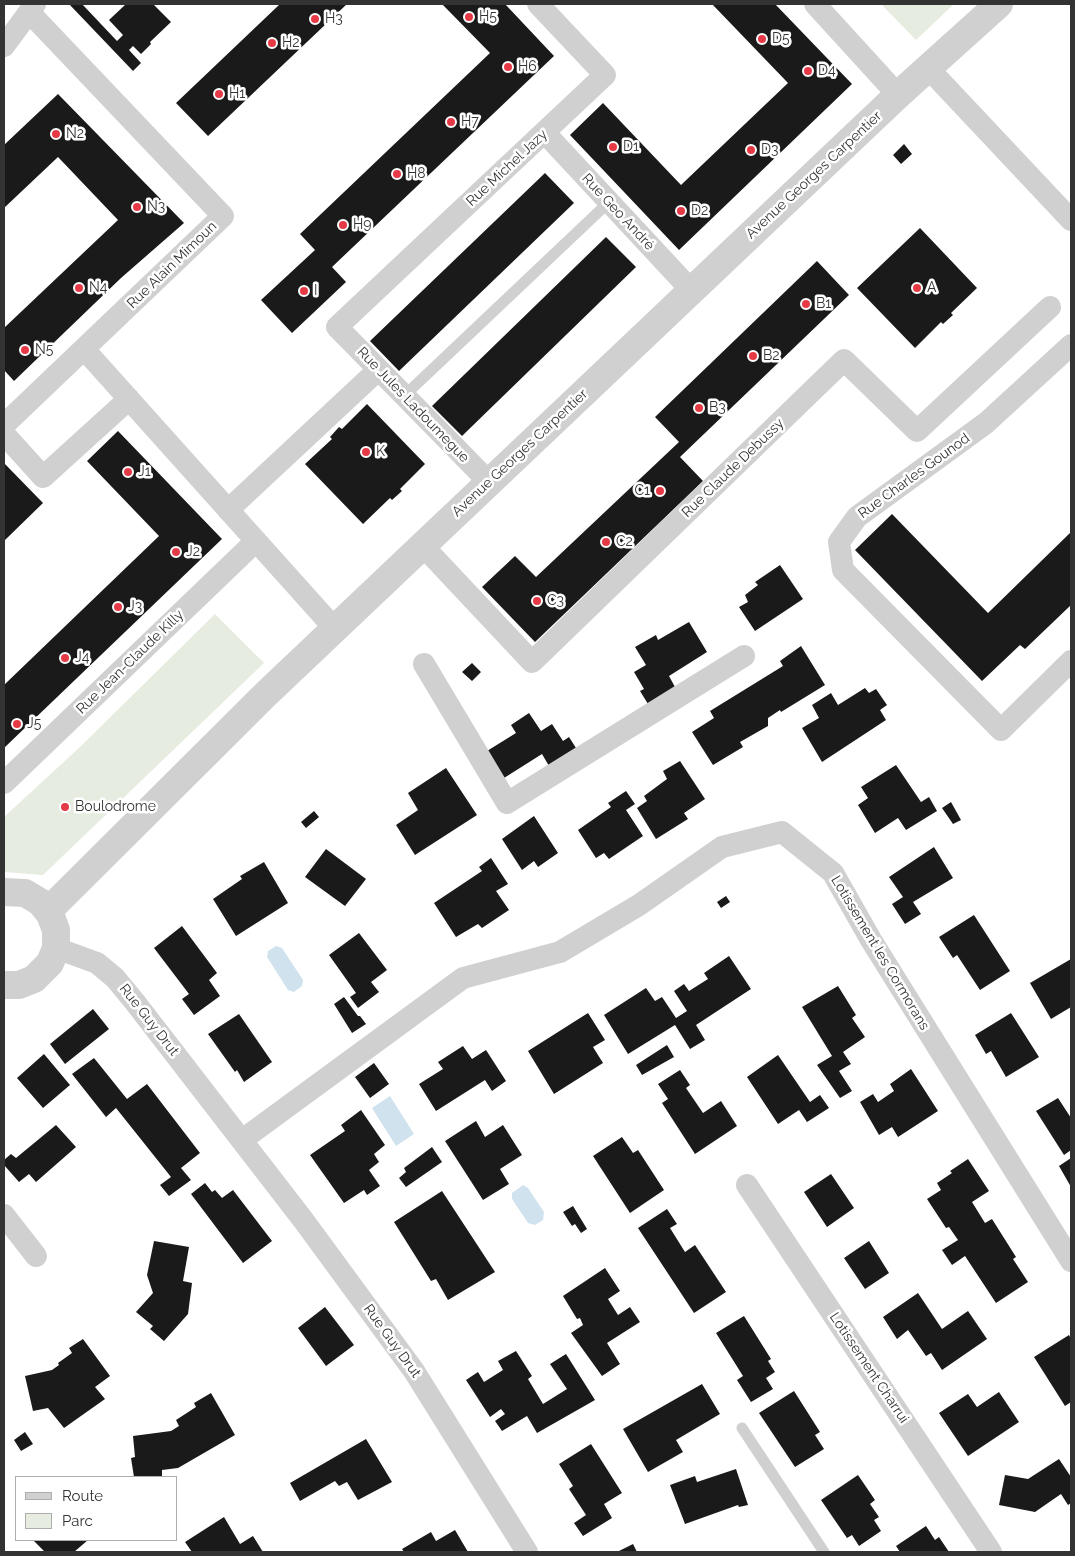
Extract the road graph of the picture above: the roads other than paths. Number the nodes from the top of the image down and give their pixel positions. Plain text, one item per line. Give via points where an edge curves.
1 (538, 4) edge
2 (815, 4) edge
3 (999, 4) edge
4 (32, 8) edge
5 (4, 46) edge
6 (928, 68) junction
7 (898, 95) junction
8 (545, 133) junction
9 (609, 202) junction
10 (1071, 220) edge
11 (692, 291) junction
12 (1050, 308) dead end
13 (338, 327) joint
14 (1071, 345) edge
15 (84, 349) junction
16 (378, 370) junction
17 (404, 396) junction
18 (129, 399) junction
19 (4, 426) edge
20 (4, 434) edge
21 (489, 482) junction
22 (228, 510) junction
23 (256, 542) junction
24 (422, 546) junction
25 (334, 629) junction
26 (744, 656) dead end
27 (1071, 662) edge
28 (424, 664) dead end
29 (4, 783) edge
30 (4, 892) edge
31 (48, 911) junction
32 (56, 948) junction
33 (4, 985) edge
34 (242, 1140) junction
35 (747, 1185) dead end
36 (4, 1215) edge
37 (36, 1256) dead end
38 (1071, 1261) edge
39 (742, 1428) dead end
40 (527, 1552) edge
41 (824, 1552) edge
42 (991, 1552) edge

1 - 8 street, Rue Michel Jazy via 605,75
2 - 7 street
3 - 6 street, Avenue Georges Carpentier
4 - 5 street
4 - 15 street, Rue Alain Mimoun via 223,216
6 - 7 street, Avenue Georges Carpentier
6 - 10 street
7 - 11 street, Avenue Georges Carpentier
8 - 9 street, Rue Geo André
8 - 13 street, Rue Michel Jazy
9 - 11 street, Rue Geo André
9 - 17 lane
11 - 21 street, Avenue Georges Carpentier
12 - 24 street, Rue Claude Debussy via 917,431 844,360 532,662
13 - 16 street, Rue Jules Ladoumegue
14 - 27 street, Rue Charles Gounod via 986,423 856,517 839,542 843,570 1001,730
15 - 18 street
15 - 19 street, Rue Alain Mimoun
16 - 17 street, Rue Jules Ladoumegue
16 - 22 street
17 - 21 street, Rue Jules Ladoumegue
18 - 20 street via 43,477
18 - 22 street
21 - 24 street, Avenue Georges Carpentier
22 - 23 street
23 - 25 street
23 - 29 street, Rue Jean-Claude Killy
24 - 25 street, Avenue Georges Carpentier
25 - 31 street, Avenue Georges Carpentier
26 - 28 street via 507,803
30 - 31 street via 25,894
31 - 32 street via 56,930
32 - 33 street via 50,963 34,979
32 - 34 street, Rue Guy Drut via 97,963 115,978
34 - 38 street, Lotissement les Cormorans via 463,978 560,952 639,905 722,847 782,832 833,872 881,957
34 - 40 street, Rue Guy Drut via 414,1371
35 - 42 street, Lotissement Charrui
36 - 37 street
39 - 41 lane

